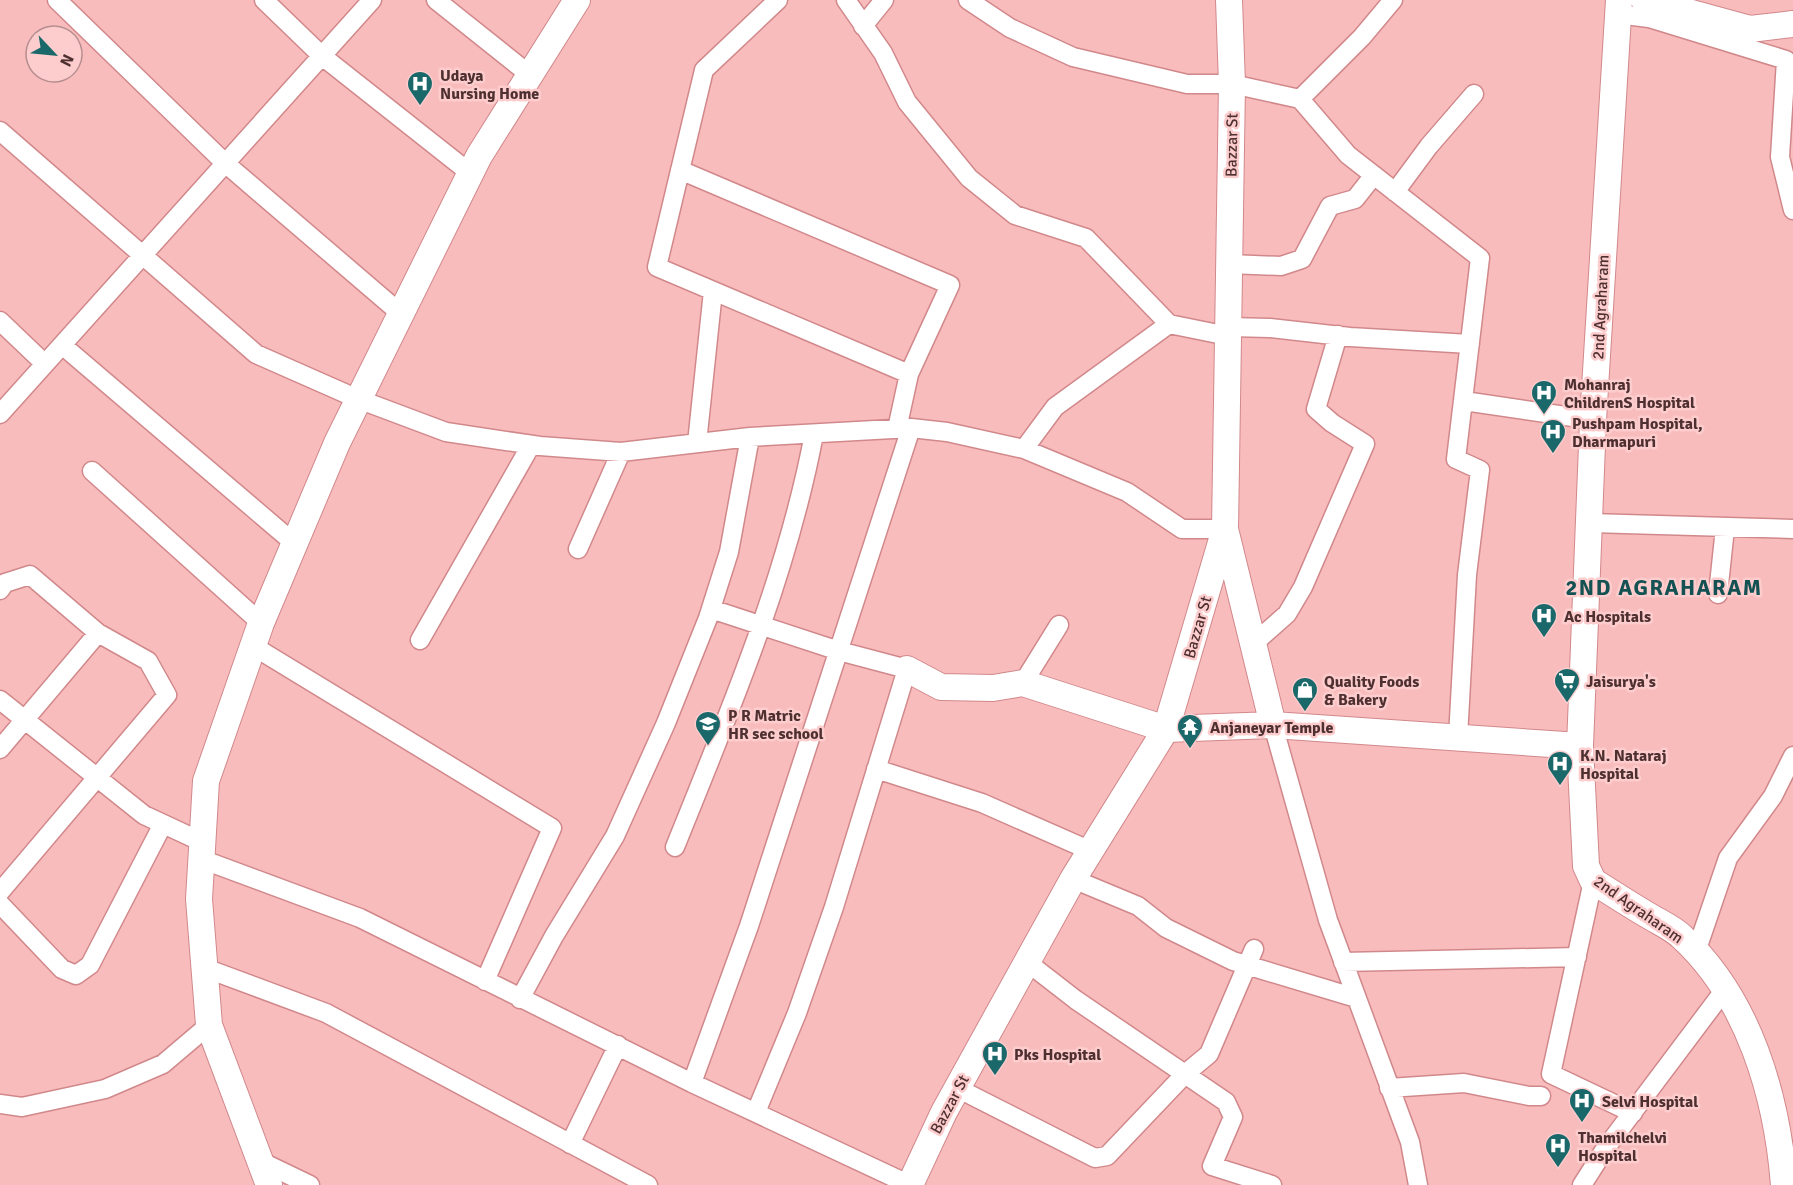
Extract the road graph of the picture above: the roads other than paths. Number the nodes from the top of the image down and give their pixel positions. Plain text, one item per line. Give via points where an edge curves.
1 (57, 0) edge
2 (264, 0) edge
3 (372, 0) edge
4 (436, 0) edge
5 (577, 0) edge
6 (778, 0) edge
7 (846, 0) edge
8 (884, 0) edge
9 (1229, 0) edge
10 (1393, 0) edge
11 (1644, 0) edge
12 (978, 2) edge
13 (1618, 7) edge
14 (1793, 24) edge
15 (863, 26) junction
16 (322, 56) junction
17 (530, 75) junction
18 (1232, 84) junction
19 (1474, 94) dead end
20 (1300, 99) junction
21 (0, 131) edge
22 (225, 163) junction
23 (680, 170) junction
24 (471, 173) junction
25 (1374, 175) junction
26 (1395, 192) junction
27 (1793, 210) edge
28 (144, 254) junction
29 (1229, 264) junction
30 (713, 291) junction
31 (400, 313) junction
32 (0, 321) edge
33 (1169, 324) junction
34 (1229, 332) junction
35 (1338, 335) junction
36 (1470, 344) junction
37 (62, 345) junction
38 (45, 364) junction
39 (909, 374) junction
40 (358, 399) junction
41 (1464, 401) junction
42 (0, 414) edge
43 (1593, 420) junction
44 (904, 429) junction
45 (814, 434) junction
46 (750, 437) junction
47 (698, 443) junction
48 (531, 445) junction
49 (1024, 449) junction
50 (621, 452) junction
51 (93, 471) dead end
52 (1590, 523) junction
53 (1725, 528) junction
54 (1225, 529) junction
55 (1793, 529) edge
56 (294, 543) junction
57 (578, 549) dead end
58 (0, 590) edge
59 (1718, 594) dead end
60 (711, 609) junction
61 (760, 625) junction
62 (1059, 625) dead end
63 (98, 633) junction
64 (257, 635) junction
65 (420, 640) dead end
66 (1252, 645) junction
67 (839, 651) junction
68 (907, 669) junction
69 (1023, 683) junction
70 (0, 700) edge
71 (26, 720) junction
72 (1273, 725) junction
73 (1166, 729) junction
74 (1458, 737) junction
75 (1580, 746) junction
76 (0, 749) edge
77 (1793, 756) edge
78 (876, 769) junction
79 (98, 778) junction
80 (163, 824) junction
81 (675, 847) dead end
82 (202, 850) junction
83 (1091, 851) junction
84 (1073, 879) junction
85 (1593, 880) junction
86 (0, 891) edge
87 (0, 904) edge
88 (1696, 952) junction
89 (1577, 957) junction
90 (1251, 958) junction
91 (1028, 962) junction
92 (1343, 963) junction
93 (205, 968) junction
94 (485, 981) junction
95 (1726, 988) junction
96 (1356, 998) junction
97 (520, 999) junction
98 (210, 1025) junction
99 (618, 1046) junction
100 (1185, 1074) junction
101 (692, 1083) junction
102 (957, 1088) junction
103 (1389, 1089) junction
104 (1541, 1096) dead end
105 (0, 1104) edge
106 (756, 1112) junction
107 (1633, 1113) junction
108 (570, 1144) junction
109 (258, 1160) junction
110 (1793, 1178) edge
111 (269, 1185) edge
112 (310, 1185) edge
113 (648, 1185) edge
114 (910, 1185) edge
115 (1272, 1185) edge
116 (1418, 1185) edge
117 (1582, 1185) edge
118 (1784, 1185) edge

1 - 22 street
2 - 16 street
3 - 16 street
4 - 17 street
5 - 17 main road
6 - 23 street via 704,70
7 - 15 street
8 - 15 street
9 - 18 main road, Bazzar St
10 - 20 street
11 - 14 main road via 1750,29
12 - 18 street via 1010,27 1073,57 1187,84
13 - 27 street via 1786,60 1780,157
13 - 43 main road, 2nd Agraharam
15 - 33 street via 883,53 907,102 969,178 1015,215 1086,238
16 - 22 street
16 - 24 street
17 - 24 main road
18 - 20 street
18 - 29 main road, Bazzar St
19 - 26 street
20 - 25 street via 1348,155
21 - 28 street
22 - 28 street
22 - 31 street
23 - 30 street via 657,267
23 - 39 street via 951,285
24 - 31 main road
25 - 26 street
25 - 29 street via 1355,199 1329,206 1302,259 1281,266
26 - 36 street via 1480,258
28 - 37 street
28 - 40 street via 256,354
29 - 34 main road, Bazzar St
30 - 39 street
30 - 47 street
31 - 40 main road
32 - 38 street
33 - 34 street
33 - 49 street via 1055,406
34 - 35 street via 1270,328
34 - 54 main road, Bazzar St
35 - 36 street
35 - 66 street via 1316,409 1365,444 1303,587 1287,614
36 - 41 street
37 - 38 street
37 - 56 street
38 - 42 street
39 - 44 street
40 - 48 street via 446,432
40 - 56 main road
41 - 43 street
41 - 74 street via 1456,459 1480,470 1467,576
43 - 52 main road, 2nd Agraharam
44 - 45 street
44 - 49 street via 947,432
44 - 67 street
45 - 46 street
45 - 61 street via 790,540
46 - 47 street
46 - 60 street via 729,552
47 - 50 street
48 - 50 street
48 - 65 street
49 - 54 street via 1127,492 1182,529
50 - 57 street
51 - 64 street
52 - 53 street
52 - 75 main road, 2nd Agraharam
53 - 55 street
53 - 59 street
54 - 66 main road
54 - 73 main road, Bazzar St
56 - 64 main road
58 - 63 street via 5,584 30,575
60 - 61 street
60 - 97 street via 615,837
61 - 67 street
61 - 81 street
62 - 69 street
63 - 71 street
63 - 79 street via 148,661 168,695
64 - 82 main road via 206,781
64 - 94 street via 552,828
66 - 72 main road
67 - 68 street
67 - 101 street via 749,926
68 - 69 main road via 941,687 993,688
68 - 78 street
69 - 73 main road
70 - 71 street
71 - 76 street
71 - 79 street
72 - 73 main road
72 - 74 main road
72 - 92 street
73 - 83 main road, Bazzar St
74 - 75 main road
75 - 85 main road, 2nd Agraharam via 1586,866
77 - 88 street via 1773,796 1728,858
78 - 83 street via 982,803
78 - 106 street via 801,1002
79 - 80 street via 144,815
79 - 86 street
80 - 82 street
80 - 87 street via 90,965 76,975 62,969
82 - 93 main road via 199,898
82 - 94 street via 360,918
83 - 84 main road, Bazzar St
84 - 90 street via 1138,906 1166,928 1233,962
84 - 91 main road, Bazzar St
85 - 88 main road, 2nd Agraharam via 1681,935
85 - 89 street
88 - 95 main road, 2nd Agraharam
89 - 92 street
89 - 107 street via 1551,1074
90 - 96 street
90 - 100 street via 1209,1053
91 - 100 street via 1076,1000
91 - 102 main road, Bazzar St
92 - 96 street
93 - 98 main road
93 - 108 street via 326,1013
94 - 97 street
95 - 107 street
95 - 118 main road, 2nd Agraharam via 1764,1079 1775,1121
96 - 103 street
97 - 99 street
98 - 105 street via 163,1064 105,1089 22,1107
98 - 109 main road
99 - 101 street
99 - 108 street
100 - 102 street via 1107,1156 1095,1158
100 - 115 street via 1226,1102 1233,1117 1212,1166
101 - 106 street
102 - 114 main road, Bazzar St
103 - 104 street via 1464,1083
103 - 116 street via 1410,1142
106 - 114 street
107 - 117 street
108 - 113 street
109 - 111 main road
109 - 112 street
110 - 118 street

